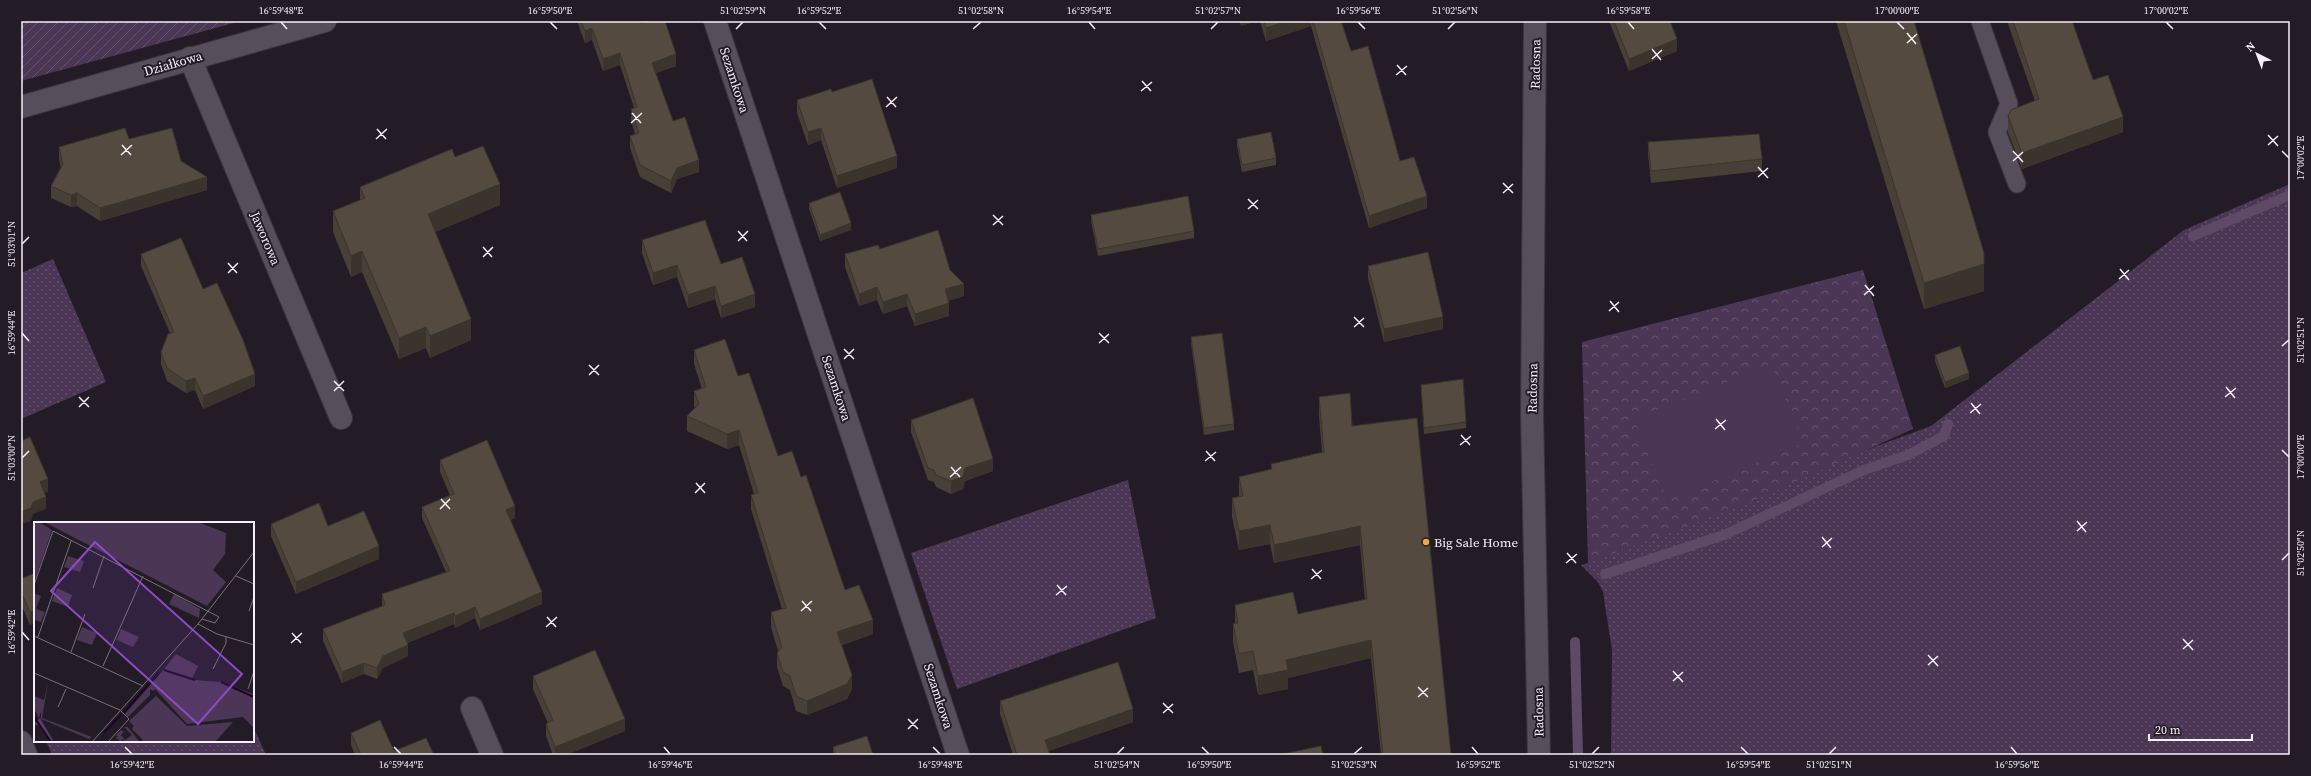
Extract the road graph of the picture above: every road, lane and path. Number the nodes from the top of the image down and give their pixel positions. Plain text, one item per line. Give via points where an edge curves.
1 (325, 21) edge
2 (715, 21) edge
3 (1535, 21) edge
4 (1980, 21) edge
5 (190, 58) junction
6 (21, 107) edge
7 (2017, 184) dead end
8 (341, 418) dead end
9 (472, 708) dead end
10 (21, 742) edge
11 (26, 755) edge
12 (492, 755) edge
13 (958, 755) edge
14 (1539, 755) edge

1 - 5 street, Działkowa
2 - 13 street, Sezamkowa
3 - 14 street, Radosna via 1532,414
4 - 7 lane via 2009,104 1997,132
5 - 6 street, Działkowa
5 - 8 street, Jaworowa
9 - 12 street
10 - 11 street

